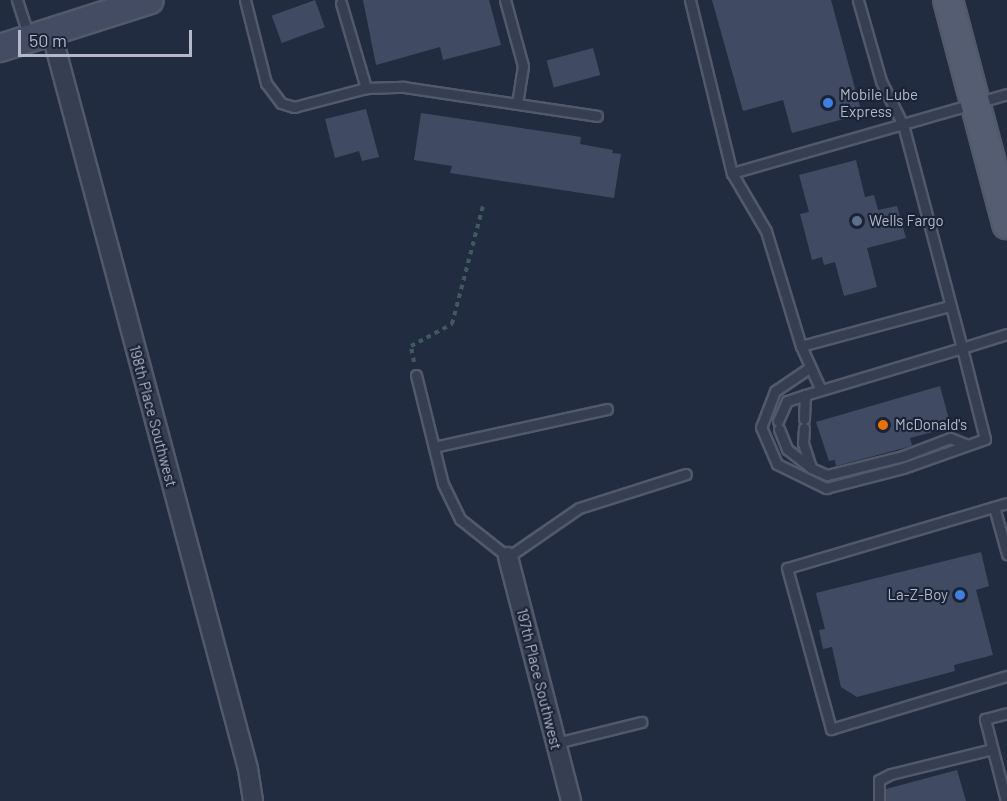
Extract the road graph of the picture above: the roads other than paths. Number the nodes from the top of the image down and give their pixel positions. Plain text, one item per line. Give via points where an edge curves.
1 (17, 0) edge
2 (150, 0) edge
3 (245, 0) edge
4 (505, 0) edge
5 (690, 0) edge
6 (858, 0) edge
7 (948, 0) edge
8 (341, 3) dead end
9 (40, 35) junction
10 (0, 48) edge
11 (366, 88) junction
12 (1007, 94) edge
13 (517, 104) junction
14 (975, 105) junction
15 (597, 116) dead end
16 (903, 125) junction
17 (732, 173) junction
18 (1007, 224) edge
19 (949, 306) junction
20 (1007, 334) edge
21 (801, 346) junction
22 (962, 348) junction
23 (809, 368) junction
24 (416, 375) road end
25 (820, 388) junction
26 (805, 395) junction
27 (607, 409) dead end
28 (967, 445) junction
29 (434, 447) junction
30 (811, 468) junction
31 (686, 474) dead end
32 (1007, 503) edge
33 (994, 507) junction
34 (1007, 554) edge
35 (508, 557) junction
36 (1007, 676) edge
37 (1007, 713) edge
38 (641, 722) dead end
39 (556, 743) junction
40 (992, 749) junction
41 (253, 801) edge
42 (571, 801) edge
43 (879, 801) edge
44 (1006, 801) edge

1 - 9 lane
2 - 9 street
3 - 11 lane via 266,83 281,103 294,107
4 - 13 lane via 523,66
5 - 17 lane
6 - 16 lane via 881,81
7 - 14 main road
8 - 11 lane
9 - 10 street
9 - 41 street, 198th Place Southwest via 244,757
11 - 13 lane via 404,87
12 - 14 lane
13 - 15 lane
14 - 16 lane
14 - 18 main road
16 - 17 lane
16 - 19 lane
17 - 21 lane via 766,231
19 - 21 lane
19 - 22 lane
20 - 22 lane
21 - 23 lane
22 - 25 lane
22 - 28 lane via 985,439
23 - 25 lane
23 - 28 lane via 775,391 761,427 777,464 807,480 826,488 903,468
24 - 29 lane
25 - 26 lane
26 - 30 lane via 802,443
26 - 30 lane via 787,401 779,425 787,449
27 - 29 lane
28 - 30 lane via 950,438 903,456 827,475
29 - 35 lane via 443,484 460,519
31 - 35 lane via 579,508
32 - 33 lane
33 - 34 lane
33 - 36 lane via 787,568 831,729
35 - 39 street, 197th Place Southwest
37 - 40 lane via 986,719
38 - 39 lane
39 - 42 street, 197th Place Southwest
40 - 43 lane via 891,774 879,780
40 - 44 lane

